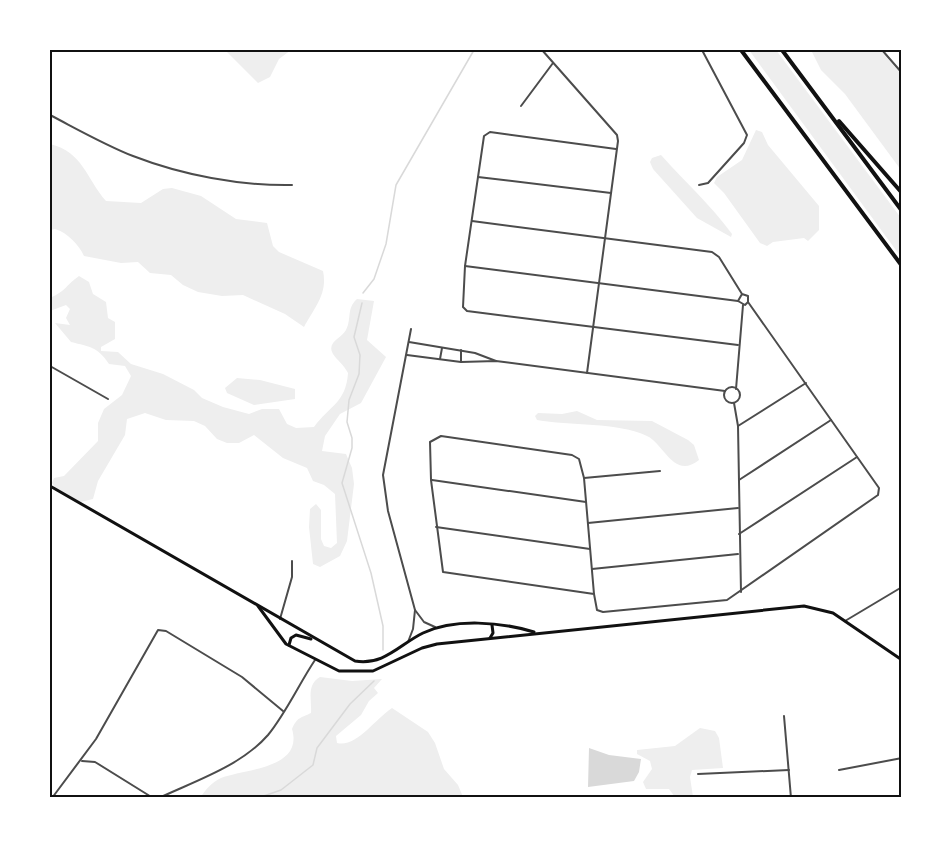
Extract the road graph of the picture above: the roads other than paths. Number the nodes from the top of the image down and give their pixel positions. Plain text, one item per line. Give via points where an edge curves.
1 (542, 50) edge
2 (702, 50) edge
3 (741, 50) edge
4 (782, 50) edge
5 (882, 50) edge
6 (553, 63) junction
7 (902, 73) edge
8 (521, 106) dead end
9 (828, 111) junction
10 (50, 115) edge
11 (616, 149) junction
12 (478, 177) junction
13 (292, 185) dead end
14 (699, 185) dead end
15 (611, 193) junction
16 (902, 193) edge
17 (902, 211) edge
18 (472, 221) junction
19 (606, 238) junction
20 (465, 266) junction
21 (902, 266) edge
22 (600, 283) junction
23 (742, 294) junction
24 (738, 301) junction
25 (748, 302) junction
26 (743, 305) junction
27 (594, 328) junction
28 (411, 329) dead end
29 (409, 342) junction
30 (738, 345) junction
31 (441, 347) junction
32 (461, 350) junction
33 (475, 353) junction
34 (407, 355) junction
35 (440, 359) junction
36 (496, 361) junction
37 (461, 362) junction
38 (475, 362) junction
39 (50, 366) edge
40 (587, 373) junction
41 (806, 382) junction
42 (736, 388) junction
43 (725, 391) junction
44 (108, 399) dead end
45 (734, 403) junction
46 (831, 420) junction
47 (738, 426) junction
48 (857, 457) junction
49 (660, 471) dead end
50 (584, 478) junction
51 (431, 480) junction
52 (739, 480) junction
53 (50, 486) edge
54 (586, 502) junction
55 (738, 508) junction
56 (588, 523) junction
57 (436, 527) junction
58 (739, 534) junction
59 (590, 549) junction
60 (739, 554) junction
61 (292, 561) dead end
62 (592, 569) junction
63 (902, 588) edge
64 (741, 592) junction
65 (594, 594) junction
66 (258, 606) junction
67 (415, 610) junction
68 (280, 619) junction
69 (845, 621) junction
70 (491, 624) junction
71 (438, 628) junction
72 (534, 632) junction
73 (312, 638) junction
74 (489, 639) junction
75 (408, 644) junction
76 (289, 646) junction
77 (315, 660) junction
78 (902, 660) edge
79 (283, 711) junction
80 (784, 716) dead end
81 (902, 758) edge
82 (82, 761) junction
83 (789, 770) junction
84 (839, 770) dead end
85 (698, 774) dead end
86 (52, 798) edge
87 (153, 798) edge
88 (159, 798) edge
89 (791, 798) edge

1 - 6 street
2 - 14 street via 747,135 708,183
3 - 21 highway
4 - 9 highway
5 - 7 street
6 - 8 street
6 - 11 street via 617,135
9 - 16 highway
9 - 17 highway
10 - 13 street via 133,156 173,168 250,183
11 - 12 street via 490,132 484,136
11 - 15 street
12 - 15 street
12 - 18 street
15 - 19 street
18 - 19 street
18 - 20 street
19 - 22 street
19 - 23 street via 712,252
20 - 22 street
20 - 27 street via 463,307 467,311
22 - 24 street
22 - 27 street
23 - 24 street
23 - 25 street via 748,296
24 - 26 street
25 - 26 street
25 - 41 street
26 - 30 street
27 - 30 street
27 - 40 street
28 - 29 street
29 - 31 street
29 - 34 street
30 - 42 street
31 - 32 street
31 - 35 street
32 - 33 street
32 - 37 street
33 - 36 street
33 - 38 street
34 - 35 street
34 - 67 street via 383,476 388,511
35 - 37 street
36 - 38 street
36 - 40 street
37 - 38 street
39 - 44 street
40 - 43 street
41 - 46 street
41 - 47 street
42 - 43 street
42 - 45 street via 740,396
43 - 45 street via 725,400
45 - 47 street
46 - 48 street
46 - 52 street
47 - 52 street
48 - 58 street
48 - 64 street via 879,488 878,495
49 - 50 street
50 - 51 street via 576,456 441,436 432,439 429,446
50 - 54 street
51 - 54 street
51 - 57 street
52 - 55 street
53 - 66 main road
54 - 56 street
55 - 56 street
55 - 58 street
56 - 59 street
57 - 59 street
57 - 65 street via 440,566 447,574
58 - 60 street
59 - 62 street
60 - 62 street
60 - 64 street
61 - 68 street via 292,577
62 - 65 street
63 - 69 street
64 - 65 street via 727,600 603,612 597,610
66 - 68 main road
66 - 76 main road
67 - 71 street via 424,622
67 - 75 street
68 - 73 main road
69 - 72 main road via 826,610 804,606
69 - 78 main road
70 - 71 main road
70 - 72 main road
70 - 74 main road via 493,633
71 - 75 main road
72 - 74 main road
73 - 75 main road via 363,662 375,661
73 - 76 main road via 296,635
74 - 77 main road via 427,646 373,671 339,671
76 - 77 main road
77 - 79 street
79 - 82 street via 223,664 158,630
79 - 88 street via 268,734 245,754
80 - 83 street
81 - 84 street
82 - 86 street
82 - 87 street via 94,762
83 - 85 street
83 - 89 street

